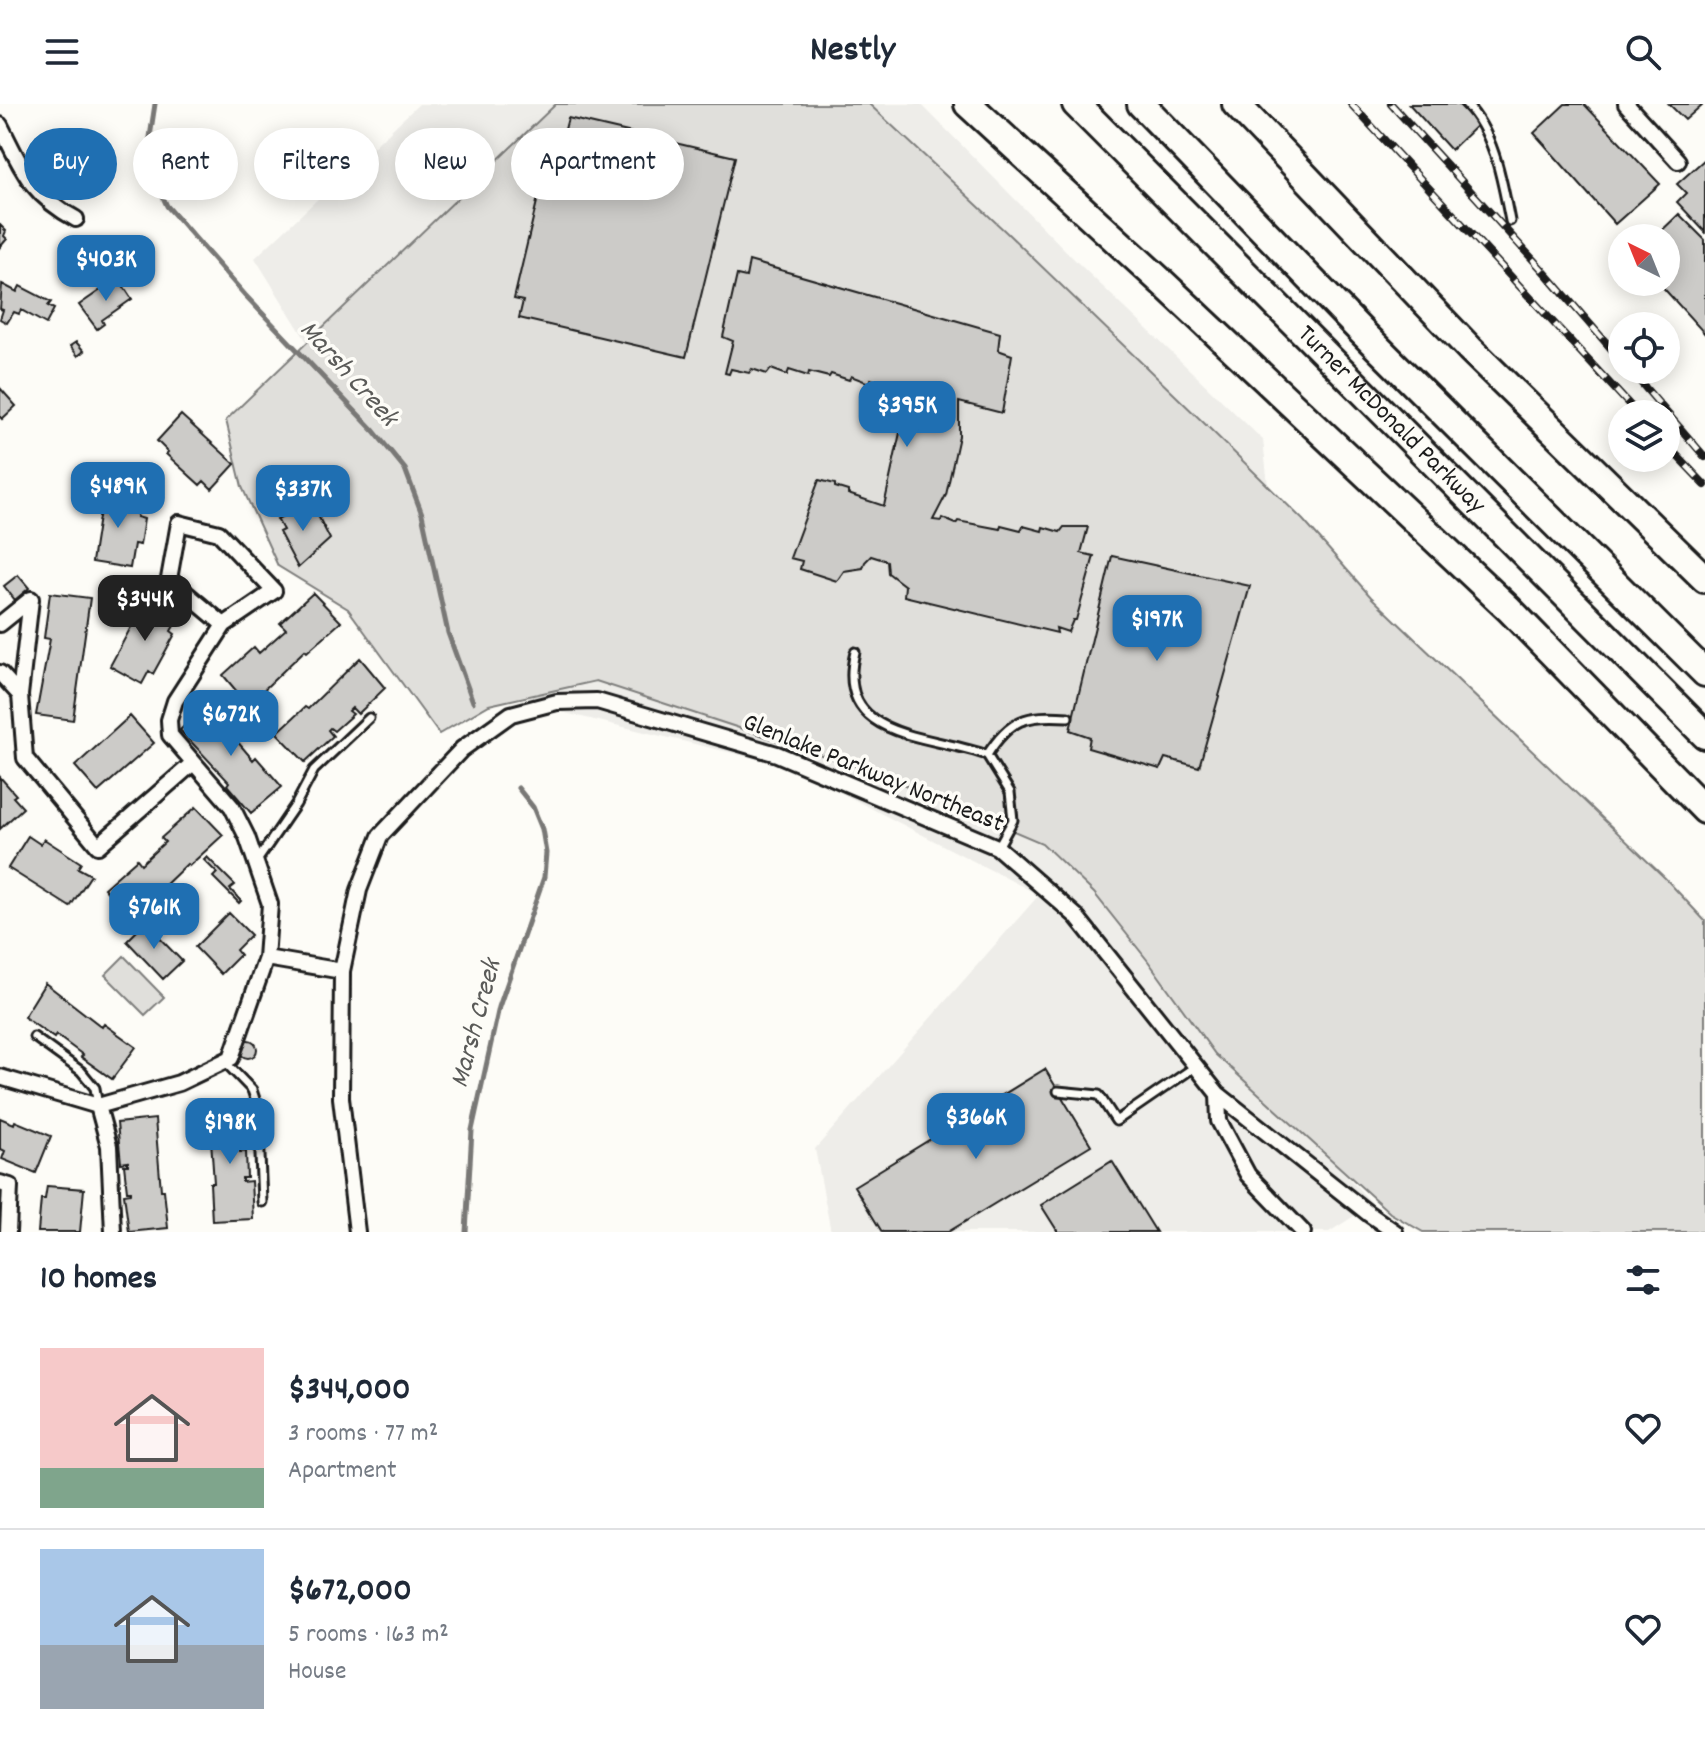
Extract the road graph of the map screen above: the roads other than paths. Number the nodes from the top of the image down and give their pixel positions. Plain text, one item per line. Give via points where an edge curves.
1 (968, 104) edge
2 (1076, 104) edge
3 (1141, 104) edge
4 (1236, 104) edge
5 (1466, 104) edge
6 (1626, 104) edge
7 (0, 125) edge
8 (1678, 161) dead end
9 (76, 219) dead end
10 (1510, 221) dead end
11 (1705, 579) edge
12 (0, 624) edge
13 (224, 625) junction
14 (855, 652) dead end
15 (0, 673) edge
16 (1705, 673) edge
17 (20, 695) junction
18 (1068, 717) dead end
19 (369, 718) dead end
20 (1705, 735) edge
21 (987, 755) junction
22 (193, 763) junction
23 (1705, 810) edge
24 (997, 847) junction
25 (256, 863) junction
26 (266, 958) junction
27 (342, 971) junction
28 (34, 1037) dead end
29 (224, 1061) junction
30 (1196, 1066) junction
31 (0, 1077) edge
32 (1058, 1091) dead end
33 (1218, 1094) junction
34 (98, 1106) junction
35 (0, 1183) edge
36 (262, 1202) dead end
37 (1296, 1229) edge
38 (8, 1232) edge
39 (113, 1232) edge
40 (357, 1232) edge
41 (1395, 1232) edge

1 - 23 highway via 1509,609
2 - 20 highway, Turner McDonald Parkway
3 - 16 highway, Turner McDonald Parkway via 1372,343
4 - 11 highway via 1470,349
5 - 10 lane via 1490,141
6 - 8 street
7 - 9 street via 31,186 51,206
12 - 17 street via 31,599
13 - 13 street via 169,579 179,523 219,533 274,591
13 - 22 street via 175,701 169,720 170,735
14 - 21 lane via 852,687 870,718 886,729
15 - 17 street
17 - 22 street via 25,758 98,846
18 - 21 lane via 1043,715 1019,721 1001,733
19 - 25 lane via 314,770
21 - 24 lane via 1010,792 1013,820
22 - 25 street via 232,807
24 - 27 street, Glenlake Parkway Northeast via 777,754 597,701 557,702 511,714 462,749 380,836 359,890
24 - 30 street, Glenlake Parkway Northeast via 1076,916
25 - 26 street via 270,904
26 - 27 street
26 - 29 street via 231,1058
27 - 40 street, Glenlake Parkway Northeast via 341,1098
28 - 34 lane via 81,1071 95,1088
29 - 34 street via 179,1083
29 - 36 lane via 252,1090 258,1108
30 - 32 lane via 1116,1121 1099,1095
30 - 33 street, Glenlake Parkway Northeast
31 - 34 street
33 - 37 street, Glenlake Parkway Northeast via 1219,1121 1248,1175
33 - 41 street, Glenlake Parkway Northeast
34 - 39 street via 109,1146
35 - 38 street via 10,1186

